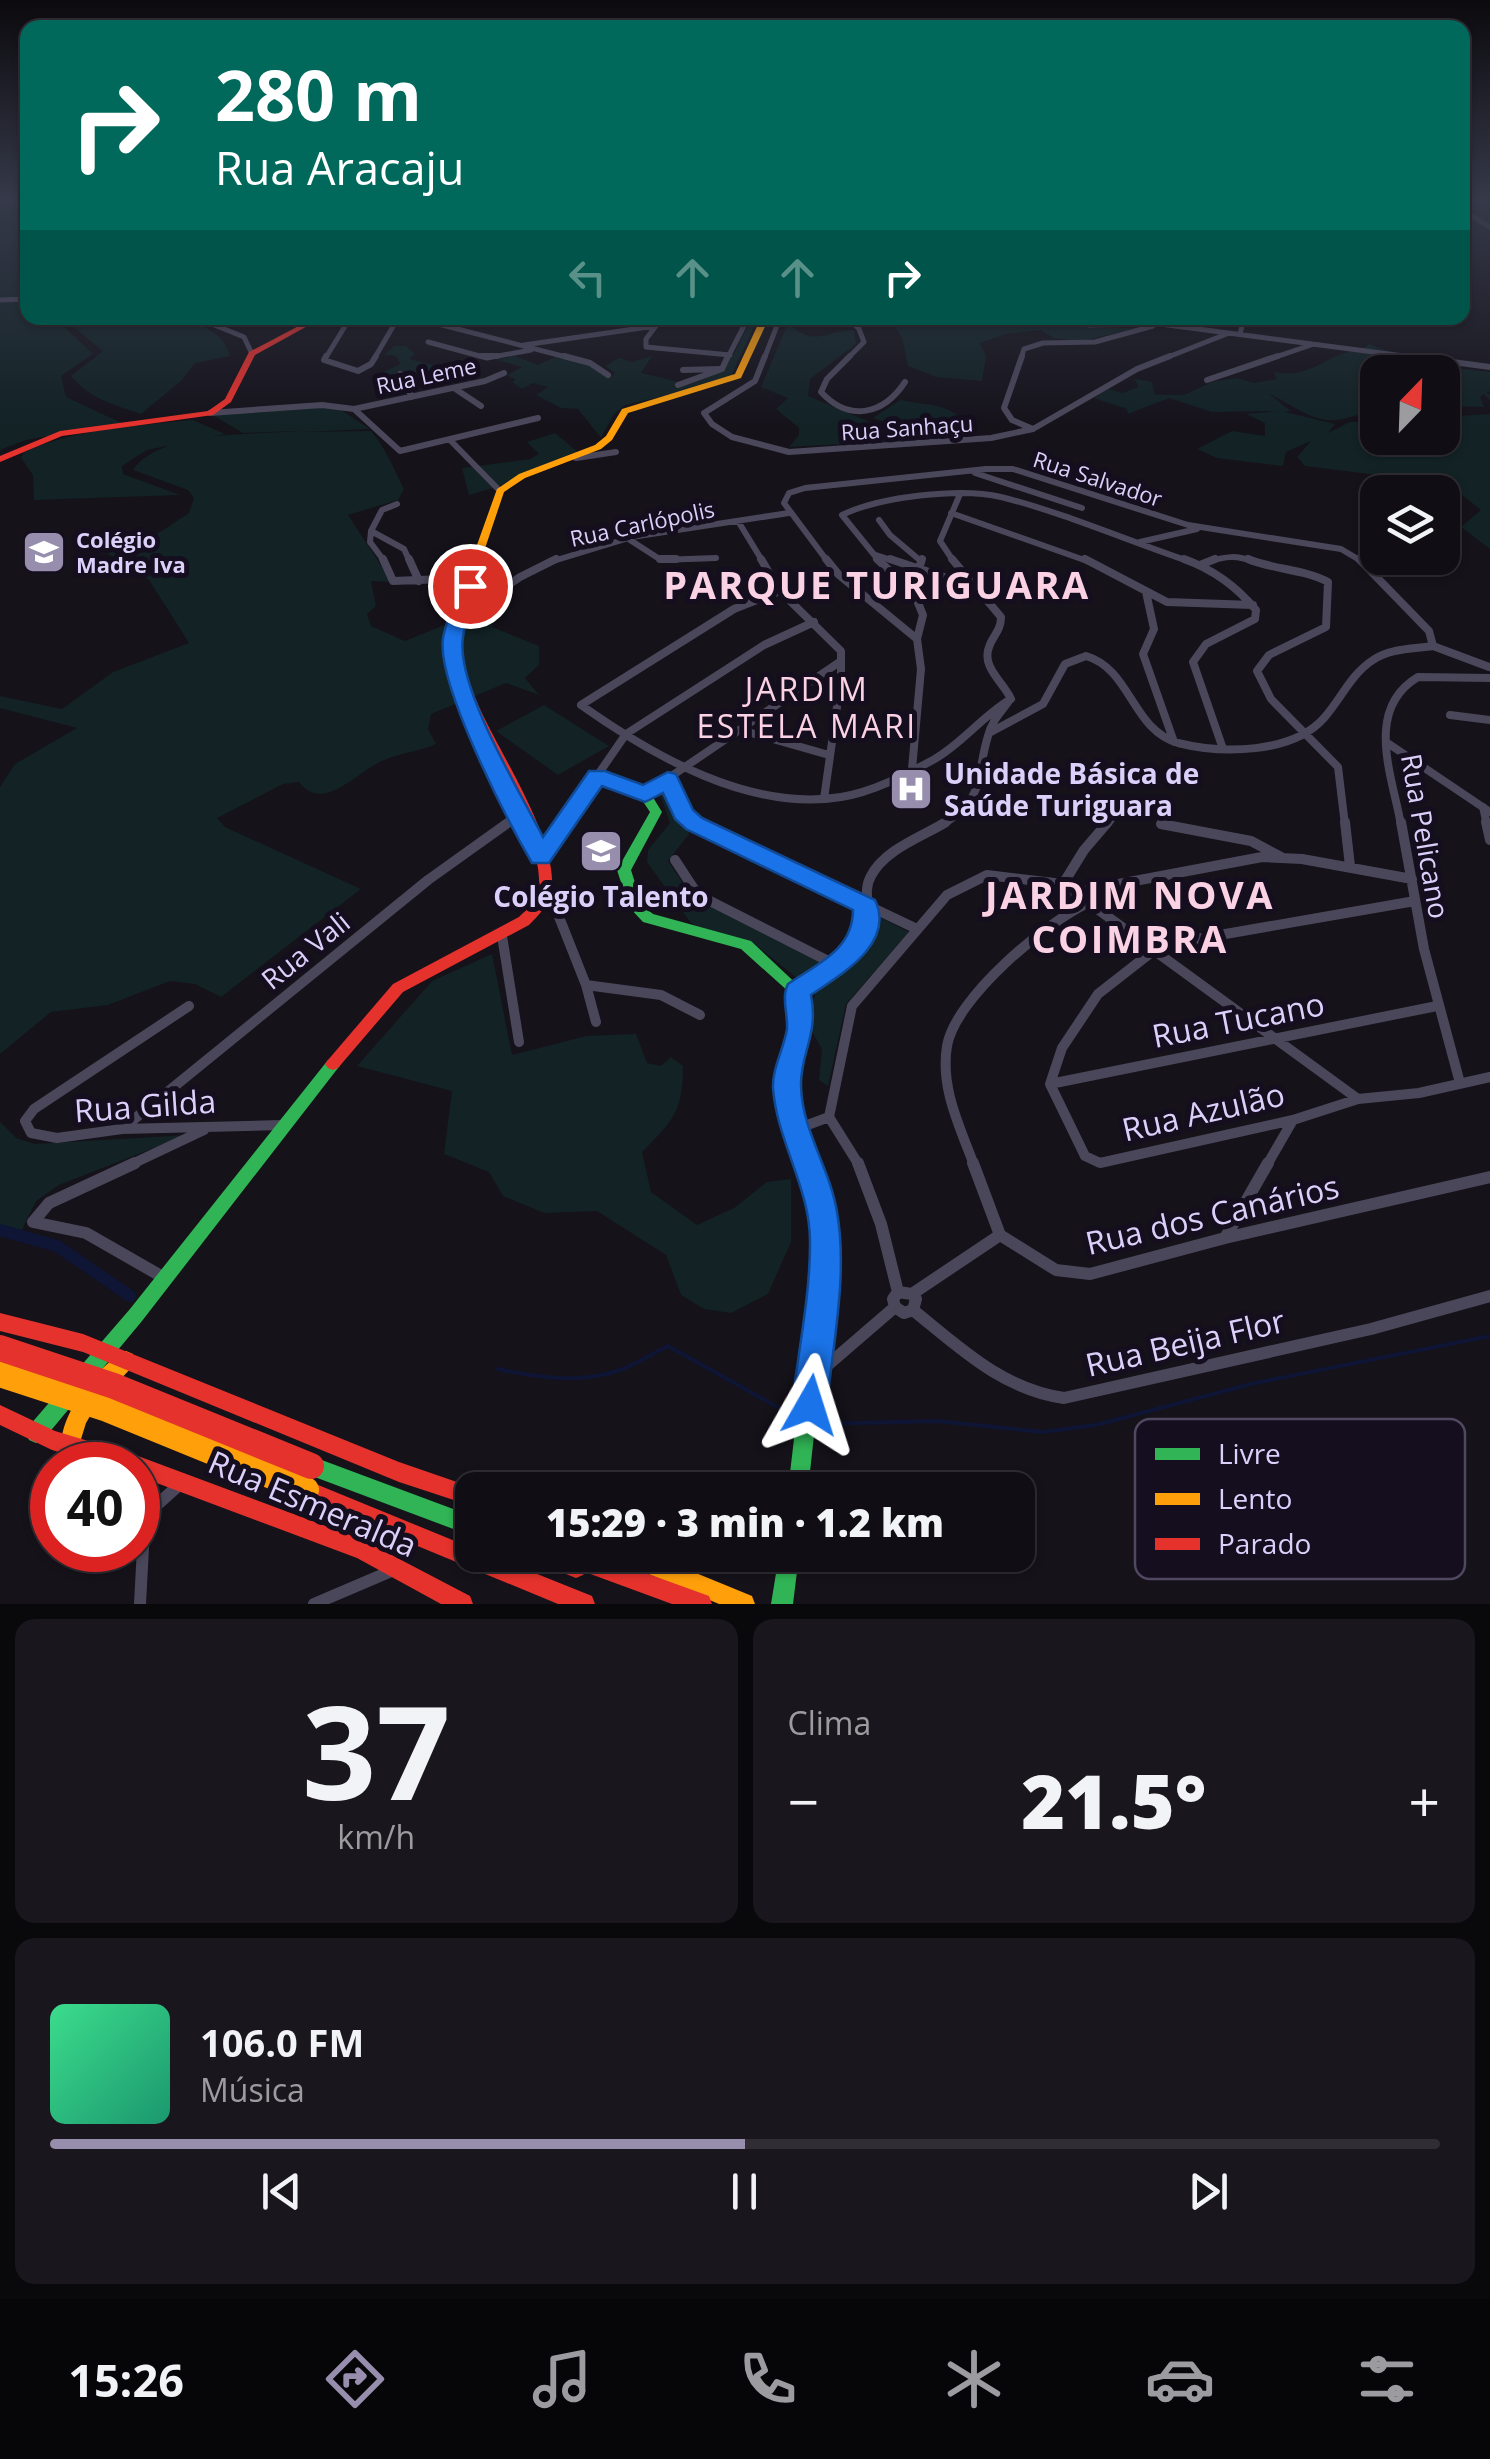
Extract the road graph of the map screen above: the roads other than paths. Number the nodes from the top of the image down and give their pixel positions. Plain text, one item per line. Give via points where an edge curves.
1 (214, 325) edge
2 (305, 325) edge
3 (346, 325) edge
4 (394, 325) edge
5 (442, 325) edge
6 (745, 325) edge
7 (762, 325) edge
8 (777, 325) edge
9 (856, 325) edge
10 (1156, 325) edge
11 (1168, 325) edge
12 (1242, 325) edge
13 (655, 326) joint
14 (1229, 333) junction
15 (1240, 334) junction
16 (428, 342) dead end
17 (1314, 344) junction
18 (522, 346) junction
19 (534, 349) junction
20 (252, 354) junction
21 (730, 355) junction
22 (1490, 364) edge
23 (722, 369) junction
24 (684, 370) dead end
25 (504, 373) dead end
26 (400, 374) dead end
27 (608, 376) dead end
28 (1207, 380) dead end
29 (905, 382) dead end
30 (678, 385) dead end
31 (454, 388) junction
32 (412, 397) junction
33 (481, 406) dead end
34 (354, 409) junction
35 (210, 413) junction
36 (538, 418) dead end
37 (1033, 429) junction
38 (450, 440) junction
39 (0, 459) edge
40 (967, 471) junction
41 (500, 491) junction
42 (960, 494) junction
43 (397, 504) dead end
44 (1082, 508) dead end
45 (789, 512) junction
46 (951, 513) junction
47 (879, 520) dead end
48 (738, 521) junction
49 (1200, 528) junction
50 (371, 531) junction
51 (630, 540) junction
52 (1137, 542) junction
53 (875, 554) junction
54 (716, 558) dead end
55 (1360, 560) edge
56 (1200, 565) junction
57 (919, 568) junction
58 (1375, 575) edge
59 (472, 578) junction
60 (419, 580) junction
61 (973, 587) junction
62 (780, 591) junction
63 (1146, 592) junction
64 (1253, 605) junction
65 (458, 619) junction
66 (814, 622) junction
67 (917, 639) junction
68 (1433, 646) junction
69 (842, 660) junction
70 (1489, 668) edge
71 (1490, 678) edge
72 (1011, 699) junction
73 (1450, 715) dead end
74 (1490, 720) edge
75 (741, 730) junction
76 (989, 733) junction
77 (626, 734) junction
78 (1308, 735) junction
79 (1174, 742) junction
80 (1386, 742) junction
81 (1222, 746) junction
82 (829, 754) junction
83 (688, 767) junction
84 (912, 769) junction
85 (597, 776) junction
86 (668, 779) junction
87 (645, 794) junction
88 (824, 799) junction
89 (1486, 809) edge
90 (522, 813) junction
91 (1113, 817) dead end
92 (1488, 823) edge
93 (1161, 824) dead end
94 (1490, 840) edge
95 (541, 857) junction
96 (1282, 857) junction
97 (675, 860) dead end
98 (1350, 866) junction
99 (1412, 878) junction
100 (546, 881) junction
101 (1063, 884) junction
102 (1076, 892) junction
103 (1090, 902) junction
104 (1415, 902) junction
105 (866, 906) junction
106 (532, 915) junction
107 (560, 916) junction
108 (917, 929) junction
109 (502, 935) junction
110 (1153, 951) junction
111 (838, 966) junction
112 (586, 985) junction
113 (797, 992) junction
114 (189, 1006) dead end
115 (1437, 1006) junction
116 (700, 1015) dead end
117 (596, 1022) dead end
118 (1276, 1036) junction
119 (519, 1042) dead end
120 (1490, 1077) edge
121 (1050, 1084) junction
122 (1460, 1084) junction
123 (1358, 1100) junction
124 (829, 1118) junction
125 (1293, 1120) junction
126 (212, 1126) junction
127 (290, 1126) junction
128 (122, 1129) junction
129 (794, 1130) junction
130 (1490, 1177) edge
131 (1000, 1234) junction
132 (1225, 1238) junction
133 (172, 1274) junction
134 (1490, 1296) edge
135 (902, 1298) junction
136 (148, 1304) junction
137 (0, 1322) edge
138 (94, 1347) junction
139 (0, 1348) edge
140 (128, 1362) junction
141 (0, 1374) edge
142 (813, 1378) junction
143 (0, 1415) edge
144 (36, 1433) junction
145 (62, 1442) edge
146 (70, 1442) edge
147 (311, 1466) junction
148 (800, 1472) edge
149 (160, 1474) edge
150 (184, 1482) junction
151 (455, 1490) edge
152 (160, 1503) edge
153 (455, 1512) edge
154 (455, 1520) edge
155 (399, 1568) junction
156 (143, 1572) edge
157 (585, 1572) edge
158 (614, 1572) edge
159 (668, 1572) edge
160 (787, 1572) edge
161 (456, 1603) edge
162 (140, 1604) edge
163 (315, 1604) edge
164 (584, 1604) edge
165 (664, 1604) edge
166 (701, 1604) edge
167 (744, 1604) edge
168 (782, 1604) edge

1 - 20 street via 244,337
2 - 20 main road
3 - 4 street via 324,360 358,370 371,364
5 - 18 street
6 - 21 street
7 - 41 main road via 738,376 633,407 598,447
8 - 37 street, Rua Sanhaçu via 754,380 704,413 732,437 804,452
9 - 29 street via 864,342 826,379 825,399 879,409
10 - 37 street via 1095,342 1024,348 1004,408 1012,420
11 - 14 street
12 - 15 street
13 - 18 street
13 - 21 street via 648,348
14 - 15 street
14 - 37 street, Rua Sanhaçu via 1136,370
15 - 17 street
16 - 19 street via 487,358
17 - 22 street
17 - 28 street
18 - 19 street
19 - 27 street via 590,363
20 - 35 main road via 228,400
21 - 23 street
23 - 24 street
23 - 30 street
25 - 31 street, Rua Leme
26 - 32 street
31 - 32 street, Rua Leme
31 - 33 street
32 - 34 street, Rua Leme
34 - 35 street, Rua Leme
34 - 38 street via 396,450
35 - 39 main road via 60,434
36 - 38 street
38 - 41 street
40 - 44 street
40 - 45 street, Rua Salvador via 805,488 785,498
40 - 49 street, Rua Salvador via 1025,472
41 - 59 main road
42 - 46 street
42 - 52 street via 1008,499
42 - 53 street via 847,510 842,520
43 - 50 street via 382,510
45 - 48 street, Rua Carlópolis
45 - 67 street via 839,576
46 - 61 street via 940,541
46 - 63 street via 1073,553
47 - 57 street via 918,554 924,564
48 - 51 street, Rua Carlópolis
48 - 62 street
49 - 52 street
49 - 55 street, Rua Salvador via 1330,545
50 - 60 street via 404,549
50 - 60 street via 370,542 392,580
51 - 54 street via 661,560
51 - 65 street, Rua Carlópolis via 537,568
52 - 56 street
53 - 57 street
53 - 67 street via 920,604
56 - 64 street
56 - 78 street via 1240,556 1328,582 1326,627 1269,655 1256,671 1271,700
57 - 61 street
58 - 68 street, Rua Salvador via 1429,631
59 - 60 street
59 - 65 main road
61 - 72 street via 1003,624 986,659
62 - 66 street
62 - 77 street via 734,609 586,698 583,707
63 - 64 street via 1177,603
63 - 79 street via 1154,629 1143,654
64 - 81 street via 1254,619 1206,644 1193,662
65 - 90 main road via 453,658 462,691
66 - 69 street via 841,650
66 - 77 street via 764,645
67 - 84 street via 921,669
68 - 70 street
68 - 78 street via 1376,658
69 - 75 street
69 - 82 street
71 - 80 street, Rua Pelicano via 1429,674 1410,681 1386,715
72 - 76 street
72 - 84 street via 936,759
73 - 74 street
75 - 82 street
75 - 83 street
76 - 79 street via 1042,705 1060,667 1088,658 1108,665 1146,724
76 - 105 street via 974,799 935,832 878,865
77 - 83 street
77 - 85 street
78 - 81 street via 1264,746
78 - 98 street via 1338,767
79 - 81 street
80 - 89 street
80 - 99 street, Rua Pelicano
82 - 88 street
83 - 86 street
83 - 88 street via 788,798
84 - 88 street
85 - 87 main road
85 - 95 main road
86 - 87 street
86 - 105 street via 694,824
87 - 113 main road via 654,822 624,870 636,907 668,926 746,946
89 - 92 street
90 - 95 main road
90 - 128 street, Rua Vali via 428,880
91 - 101 street
92 - 94 street
93 - 96 street via 1250,841
95 - 100 main road
96 - 98 street
96 - 102 street
97 - 111 street via 710,901
98 - 99 street
99 - 104 street, Rua Pelicano
100 - 106 main road
100 - 107 street
101 - 102 street
101 - 108 street via 976,878 947,895
102 - 103 street
103 - 110 street
103 - 131 street via 1026,943 989,981 947,1045 950,1102
104 - 110 street
104 - 115 street, Rua Pelicano
105 - 108 street
105 - 111 street via 861,942
106 - 107 street
106 - 109 main road
107 - 112 street
108 - 124 street via 852,1006
109 - 119 street
109 - 127 main road via 416,976 389,997
110 - 118 street
110 - 121 street via 1098,994 1062,1048
111 - 113 street
112 - 116 street via 663,996
112 - 117 street
113 - 129 main road via 802,1015 786,1084
114 - 128 street, Rua Gilda via 28,1116 26,1126 57,1138
115 - 118 street, Rua Tucano
115 - 122 street, Rua Pelicano
118 - 121 street, Rua Tucano
118 - 123 street
120 - 122 street, Rua Azulão
121 - 125 street, Rua Azulão via 1085,1156 1100,1163
122 - 123 street, Rua Azulão
123 - 125 street, Rua Azulão
124 - 129 street
124 - 135 street via 854,1155
125 - 132 street
126 - 127 street, Rua Gilda
126 - 128 street, Rua Gilda
126 - 133 street via 48,1204 34,1217 33,1222 86,1234
127 - 133 main road
129 - 142 main road via 810,1163 826,1243
130 - 132 street, Rua dos Canários
131 - 132 street, Rua dos Canários via 1056,1270 1090,1274
131 - 135 street
133 - 136 main road
134 - 135 street, Rua Beija Flor via 1064,1398 1033,1393 996,1373 913,1310 904,1312
135 - 142 street
136 - 138 main road
136 - 140 main road
137 - 138 main road
138 - 140 main road
138 - 144 main road via 73,1394
139 - 147 main road, bridge
140 - 146 main road via 84,1402
140 - 151 main road
141 - 164 main road, bridge via 107,1409
142 - 148 main road
143 - 144 main road, Rua Esmeralda
144 - 145 main road, Rua Esmeralda
147 - 153 main road
147 - 154 main road
149 - 150 main road, Rua Esmeralda
150 - 152 street
150 - 155 main road, Rua Esmeralda
155 - 161 main road, Rua Esmeralda
155 - 163 street
156 - 162 street
157 - 165 main road
158 - 166 main road
159 - 167 main road
160 - 168 main road

